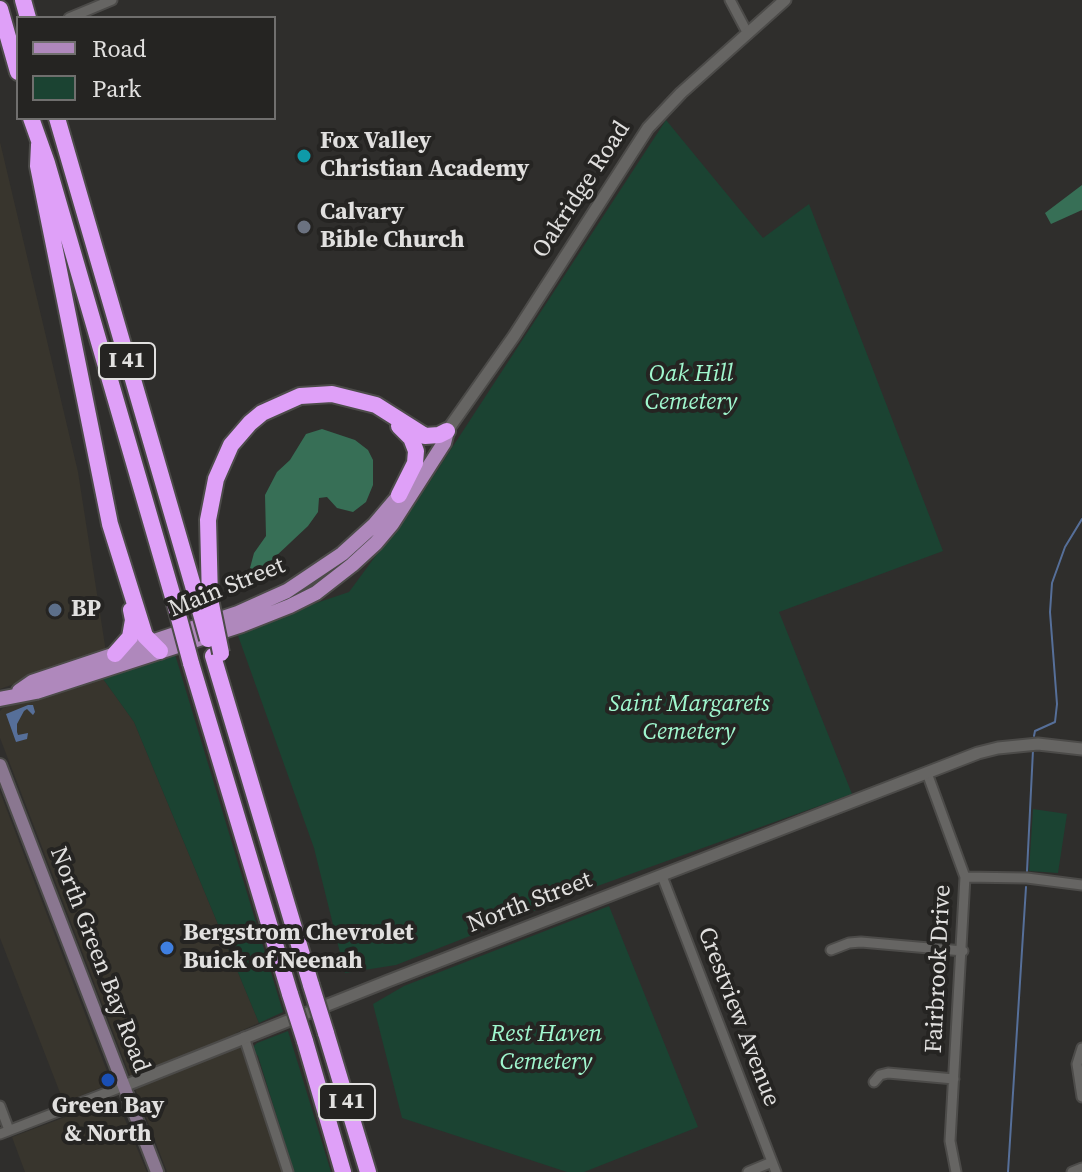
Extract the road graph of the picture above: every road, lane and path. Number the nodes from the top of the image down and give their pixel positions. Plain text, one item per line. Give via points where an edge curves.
1 (112, 0) edge
2 (730, 0) edge
3 (785, 0) edge
4 (0, 9) edge
5 (74, 16) edge
6 (748, 34) junction
7 (16, 65) edge
8 (32, 120) edge
9 (58, 120) edge
10 (39, 145) junction
11 (369, 404) junction
12 (447, 431) junction
13 (399, 495) junction
14 (110, 524) junction
15 (204, 601) junction
16 (154, 647) junction
17 (115, 654) junction
18 (15, 694) junction
19 (0, 699) edge
20 (1082, 749) edge
21 (0, 765) edge
22 (927, 773) junction
23 (662, 876) junction
24 (965, 877) junction
25 (1082, 885) edge
26 (831, 950) dead end
27 (963, 951) junction
28 (244, 1037) junction
29 (1082, 1048) edge
30 (954, 1079) junction
31 (874, 1082) dead end
32 (124, 1086) junction
33 (1082, 1097) edge
34 (0, 1106) edge
35 (5, 1132) edge
36 (774, 1167) edge
37 (1082, 1168) edge
38 (157, 1172) edge
39 (288, 1172) edge
40 (343, 1172) edge
41 (368, 1172) edge
42 (748, 1172) edge
43 (956, 1172) edge
44 (1072, 1172) edge

1 - 5 street
2 - 6 street
3 - 6 street, Oakridge Road
4 - 7 highway
6 - 12 street, Oakridge Road via 648,128
8 - 10 highway, I 41
9 - 15 highway, I 41
10 - 14 highway via 38,166
10 - 40 highway, I 41, bridge
11 - 12 highway via 425,436
11 - 13 highway via 404,429 414,444 415,463
11 - 15 highway via 332,394 300,396 262,413 239,435 211,501
12 - 13 main road, Main Street
12 - 16 main road, Main Street via 392,524 328,584 276,612
13 - 16 main road, Main Street via 342,554 287,591
14 - 16 highway
14 - 17 highway via 112,550 133,620 130,637
15 - 41 highway, I 41, bridge via 252,792
16 - 17 main road, Main Street
16 - 18 main road, Main Street via 36,692
17 - 18 main road, Main Street via 32,682
18 - 19 main road, Main Street
20 - 22 street, North Street via 1038,744 998,748
21 - 32 main road, North Green Bay Road
22 - 23 street, North Street
22 - 24 street, Fairbrook Drive
23 - 28 street, North Street
23 - 36 street, Crestview Avenue
24 - 25 street
24 - 27 street, Fairbrook Drive
26 - 27 street via 861,942
27 - 30 street, Fairbrook Drive
28 - 32 street, North Street
28 - 39 street
29 - 33 street via 1077,1064
30 - 31 street via 888,1073
30 - 43 street, Fairbrook Drive via 950,1141
32 - 35 street, North Street
32 - 38 main road, North Green Bay Road
34 - 35 street
36 - 42 street
37 - 44 street

